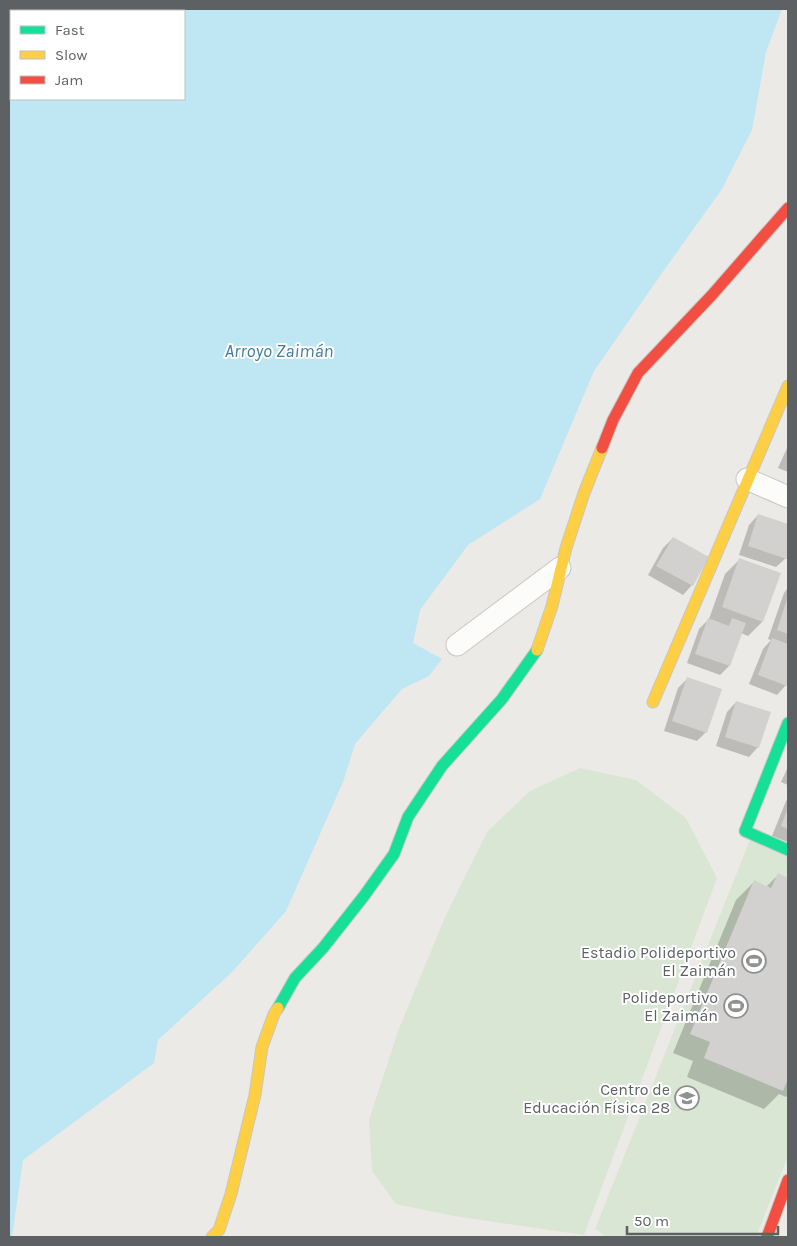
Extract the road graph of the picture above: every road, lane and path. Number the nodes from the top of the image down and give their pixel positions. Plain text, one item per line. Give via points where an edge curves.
1 (788, 208) edge
2 (788, 386) edge
3 (747, 479) junction
4 (788, 497) edge
5 (560, 568) junction
6 (457, 645) dead end
7 (653, 702) dead end
8 (788, 723) edge
9 (788, 850) edge
10 (788, 1180) edge
11 (212, 1237) edge
12 (766, 1237) edge

1 - 5 street via 712,296 638,373 613,420 584,493
2 - 3 street
3 - 4 street
3 - 7 street
5 - 6 street
5 - 11 street via 537,651 502,699 442,766 408,817 394,854 335,933 295,978 274,1014 262,1047 255,1095 230,1194 219,1230
8 - 9 street via 745,831
10 - 12 street

